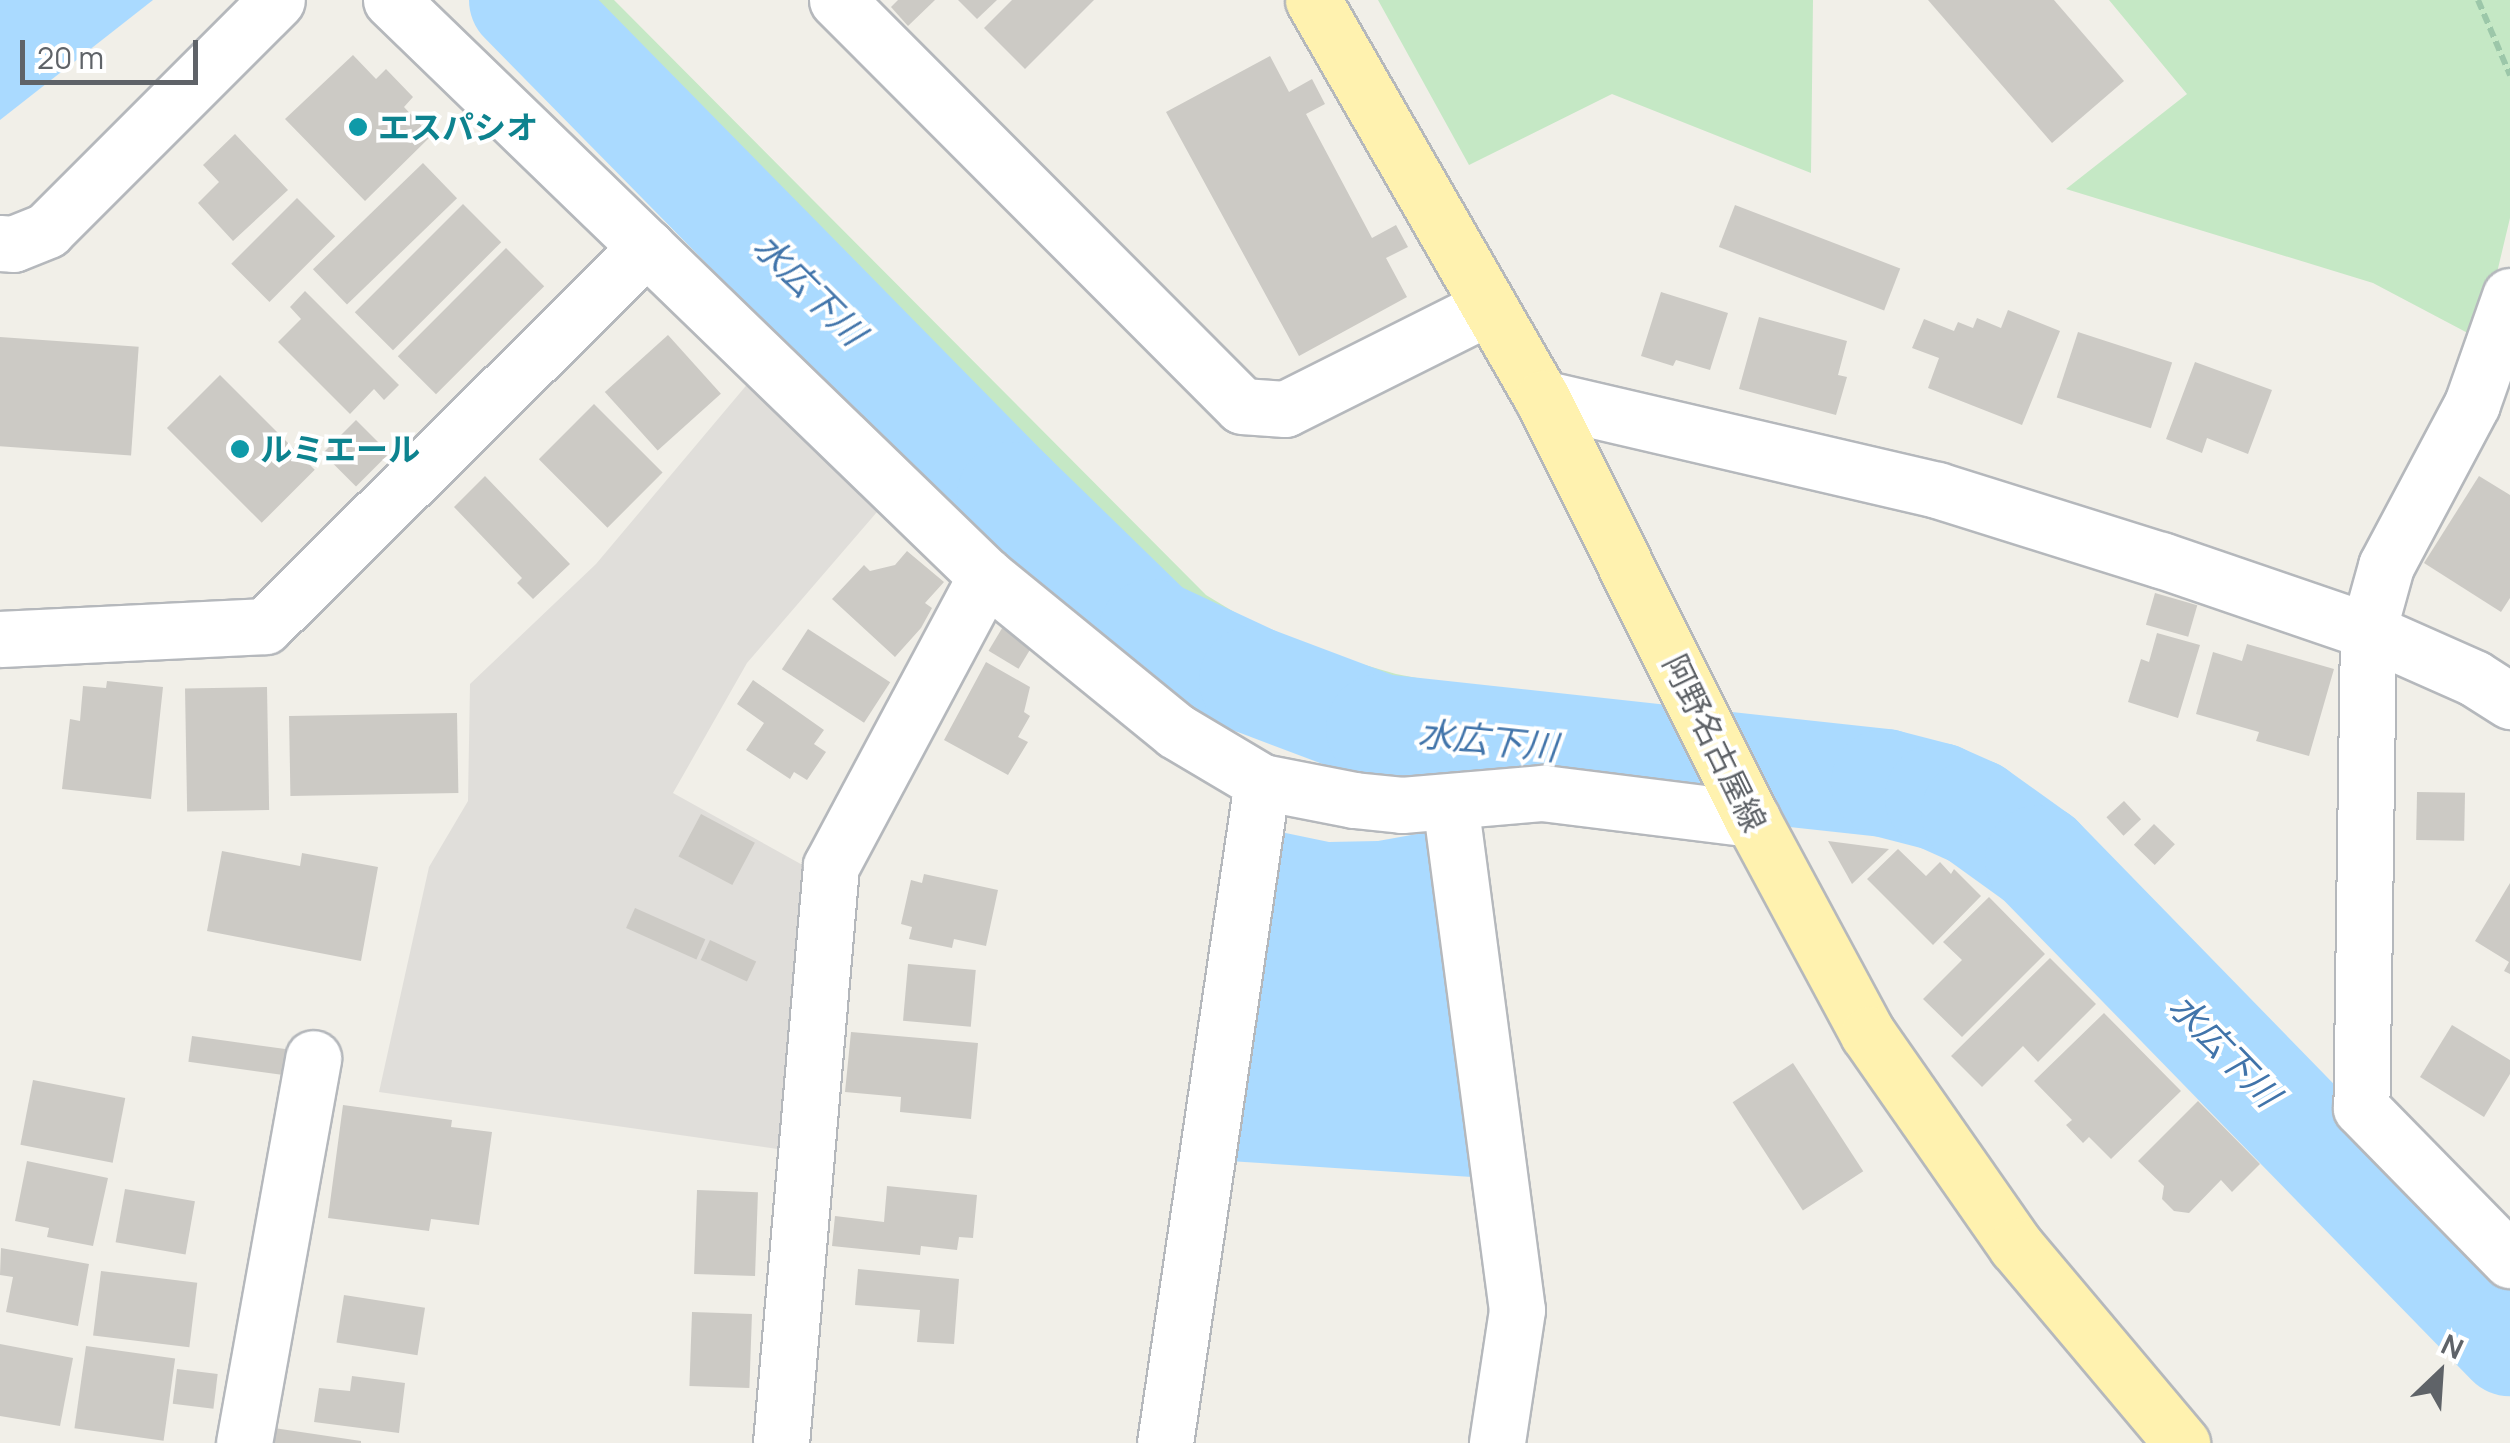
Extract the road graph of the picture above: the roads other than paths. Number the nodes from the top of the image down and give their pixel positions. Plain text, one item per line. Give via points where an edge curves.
1 (277, 0) edge
2 (390, 0) edge
3 (837, 0) edge
4 (1313, 0) edge
5 (0, 243) edge
6 (647, 247) junction
7 (2510, 296) edge
8 (1489, 307) junction
9 (1542, 398) junction
10 (986, 576) junction
11 (2368, 632) junction
12 (0, 639) edge
13 (2510, 702) edge
14 (1262, 782) junction
15 (1450, 802) junction
16 (1749, 811) junction
17 (313, 1058) dead end
18 (2510, 1260) edge
19 (244, 1443) edge
20 (781, 1443) edge
21 (1165, 1443) edge
22 (1497, 1443) edge
23 (2182, 1443) edge

1 - 5 street via 46,230
2 - 6 street
3 - 8 street via 1242,406 1285,409
4 - 8 main road, 阿野名古屋線
6 - 10 street
6 - 12 street via 265,626
7 - 11 street via 2472,404 2386,566
8 - 9 main road, 阿野名古屋線
9 - 11 street via 1937,490
9 - 16 main road, 阿野名古屋線
10 - 14 street via 1176,731
10 - 20 street via 831,866
11 - 13 street via 2474,678
11 - 18 street via 2361,1108
14 - 15 street via 1370,802
14 - 21 street
15 - 16 street via 1543,793
15 - 22 street via 1517,1310
16 - 23 main road, 阿野名古屋線 via 1868,1034 2016,1246
17 - 19 street

